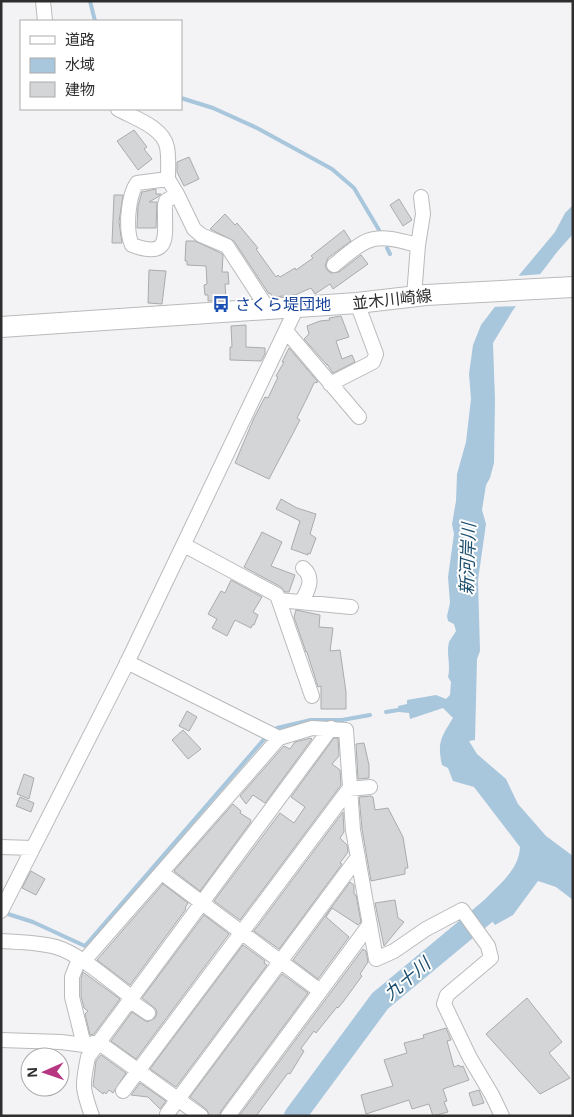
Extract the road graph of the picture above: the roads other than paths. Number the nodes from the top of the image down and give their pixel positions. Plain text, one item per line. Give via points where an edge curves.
1 (43, 1) edge
2 (45, 20) edge
3 (120, 110) edge
4 (168, 179) junction
5 (178, 194) junction
6 (421, 197) dead end
7 (418, 245) junction
8 (334, 265) dead end
9 (573, 287) edge
10 (420, 296) junction
11 (357, 303) junction
12 (297, 307) junction
13 (268, 309) junction
14 (1, 327) edge
15 (286, 331) junction
16 (330, 384) junction
17 (359, 417) dead end
18 (184, 545) junction
19 (303, 568) dead end
20 (279, 600) junction
21 (301, 602) junction
22 (351, 607) dead end
23 (127, 662) junction
24 (312, 696) dead end
25 (331, 728) junction
26 (279, 738) junction
27 (370, 787) dead end
28 (349, 789) junction
29 (1, 847) edge
30 (33, 848) junction
31 (358, 857) junction
32 (162, 873) junction
33 (202, 902) junction
34 (1, 911) edge
35 (370, 924) junction
36 (241, 932) junction
37 (1, 941) edge
38 (81, 961) junction
39 (281, 961) junction
40 (320, 991) junction
41 (130, 998) junction
42 (148, 1013) dead end
43 (1, 1040) edge
44 (98, 1042) junction
45 (84, 1045) junction
46 (138, 1071) junction
47 (123, 1091) dead end
48 (177, 1099) junction
49 (167, 1114) dead end
50 (92, 1116) edge
51 (200, 1116) edge
52 (228, 1116) edge
53 (502, 1116) edge

1 - 2 street
3 - 4 street via 143,121 164,138
4 - 5 street
4 - 5 street via 138,183 132,190 129,238 132,245 153,250 162,246 164,205
5 - 13 street via 194,229 227,246
6 - 7 street via 423,214
7 - 8 street via 374,238
7 - 10 street
9 - 10 main road, 並木川崎線
10 - 11 main road, 並木川崎線
11 - 12 main road, 並木川崎線
11 - 16 street via 376,354 372,362
12 - 13 main road, 並木川崎線
12 - 15 street
13 - 14 main road, 並木川崎線
15 - 16 street
15 - 18 street
16 - 17 street
18 - 20 street via 277,595
18 - 23 street
19 - 21 street via 310,578
20 - 21 street
20 - 24 street
21 - 22 street
23 - 26 street
23 - 30 street
25 - 26 street via 312,728
25 - 28 street via 346,730
25 - 33 street
26 - 32 street
27 - 28 street
28 - 31 street
28 - 36 street
29 - 30 street
30 - 34 street
31 - 35 street
31 - 39 street
32 - 33 street
32 - 38 street
33 - 36 street
33 - 41 street
35 - 40 street
35 - 53 street via 376,959 462,910 488,946 491,958 447,995 444,1004
36 - 39 street
36 - 46 street
37 - 38 street via 38,943 58,948
38 - 41 street
38 - 45 street via 72,977 72,997
39 - 40 street
39 - 48 street
40 - 52 street
41 - 42 street
41 - 44 street
43 - 45 street
44 - 45 street
44 - 46 street
44 - 50 street via 88,1057 83,1084
46 - 47 street
46 - 48 street
48 - 49 street
48 - 51 street

